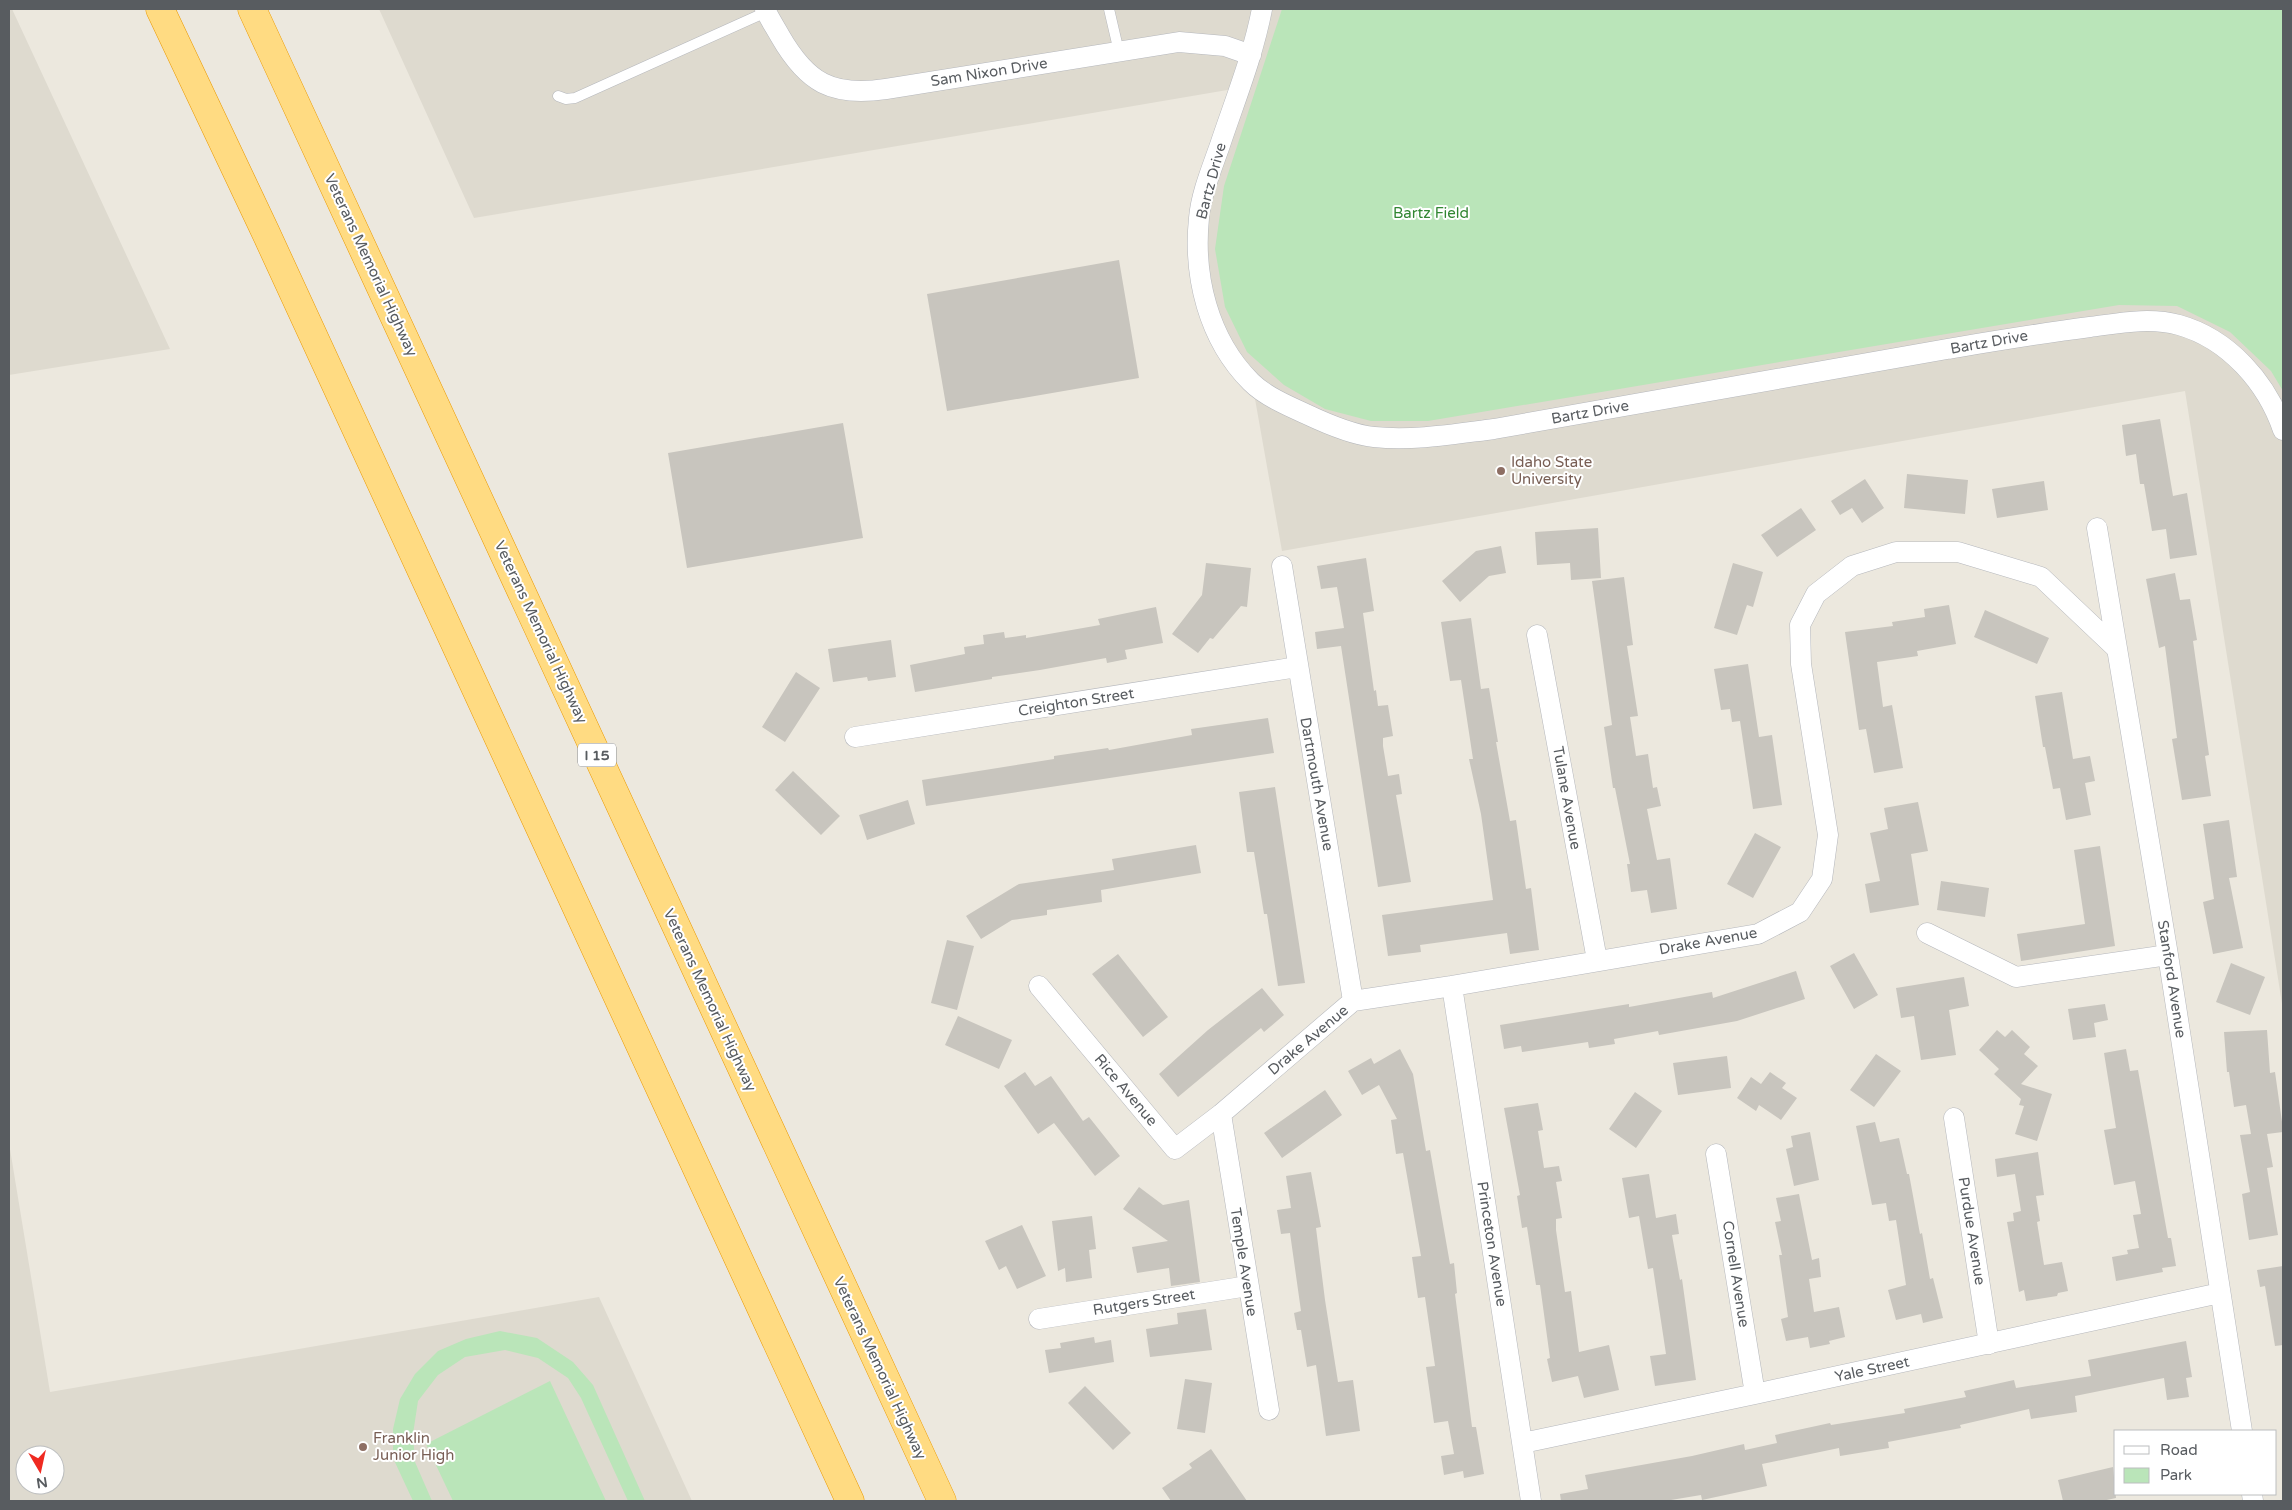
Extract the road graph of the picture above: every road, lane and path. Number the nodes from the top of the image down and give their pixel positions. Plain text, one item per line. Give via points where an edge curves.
1 (160, 9) edge
2 (252, 9) edge
3 (1109, 9) edge
4 (1262, 9) edge
5 (765, 10) edge
6 (1119, 52) junction
7 (1251, 55) junction
8 (558, 96) dead end
9 (2283, 430) edge
10 (2097, 528) dead end
11 (1282, 566) dead end
12 (1536, 635) dead end
13 (2117, 649) junction
14 (1297, 666) junction
15 (855, 737) dead end
16 (1927, 934) dead end
17 (2168, 955) junction
18 (1596, 960) junction
19 (1039, 986) dead end
20 (1452, 986) junction
21 (1353, 1001) junction
22 (1221, 1114) junction
23 (1954, 1118) dead end
24 (1716, 1154) dead end
25 (1248, 1286) junction
26 (2220, 1293) junction
27 (1039, 1319) dead end
28 (1989, 1344) junction
29 (1755, 1394) junction
30 (1269, 1410) dead end
31 (2242, 1430) edge
32 (1523, 1443) junction
33 (850, 1501) edge
34 (942, 1501) edge
35 (1531, 1501) edge

1 - 33 highway
2 - 34 highway, Veterans Memorial Highway / I 15
3 - 6 lane
4 - 7 street, Bartz Drive
5 - 6 street, Sam Nixon Drive via 792,58 808,75 845,91 867,92
5 - 8 lane via 576,98
6 - 7 street, Sam Nixon Drive via 1180,42 1224,46
7 - 9 street, Bartz Drive via 1203,199 1199,216 1198,266 1207,307 1223,347 1252,382 1286,405 1322,422 1372,437 1424,438 1494,429 2042,333 2140,320 2179,325 2211,339 2261,384
10 - 13 street, Stanford Avenue
11 - 14 street, Dartmouth Avenue
12 - 18 street, Tulane Avenue
13 - 17 street, Stanford Avenue
13 - 18 street, Drake Avenue via 2041,577 2032,574 1958,552 1896,552 1852,566 1816,594 1800,625 1801,664 1828,835 1822,879 1800,912 1758,934
14 - 15 street, Creighton Street
14 - 21 street, Dartmouth Avenue
16 - 17 street via 2016,977
17 - 26 street, Stanford Avenue
18 - 20 street, Drake Avenue
19 - 22 street, Rice Avenue via 1175,1149
20 - 21 street, Drake Avenue
20 - 32 street, Princeton Avenue
21 - 22 street, Drake Avenue
22 - 25 street, Temple Avenue
23 - 28 street, Purdue Avenue
24 - 29 street, Cornell Avenue
25 - 27 street, Rutgers Street
25 - 30 street, Temple Avenue
26 - 28 street, Yale Street
26 - 31 street, Stanford Avenue
28 - 29 street, Yale Street
29 - 32 street, Yale Street
32 - 35 street, Princeton Avenue

